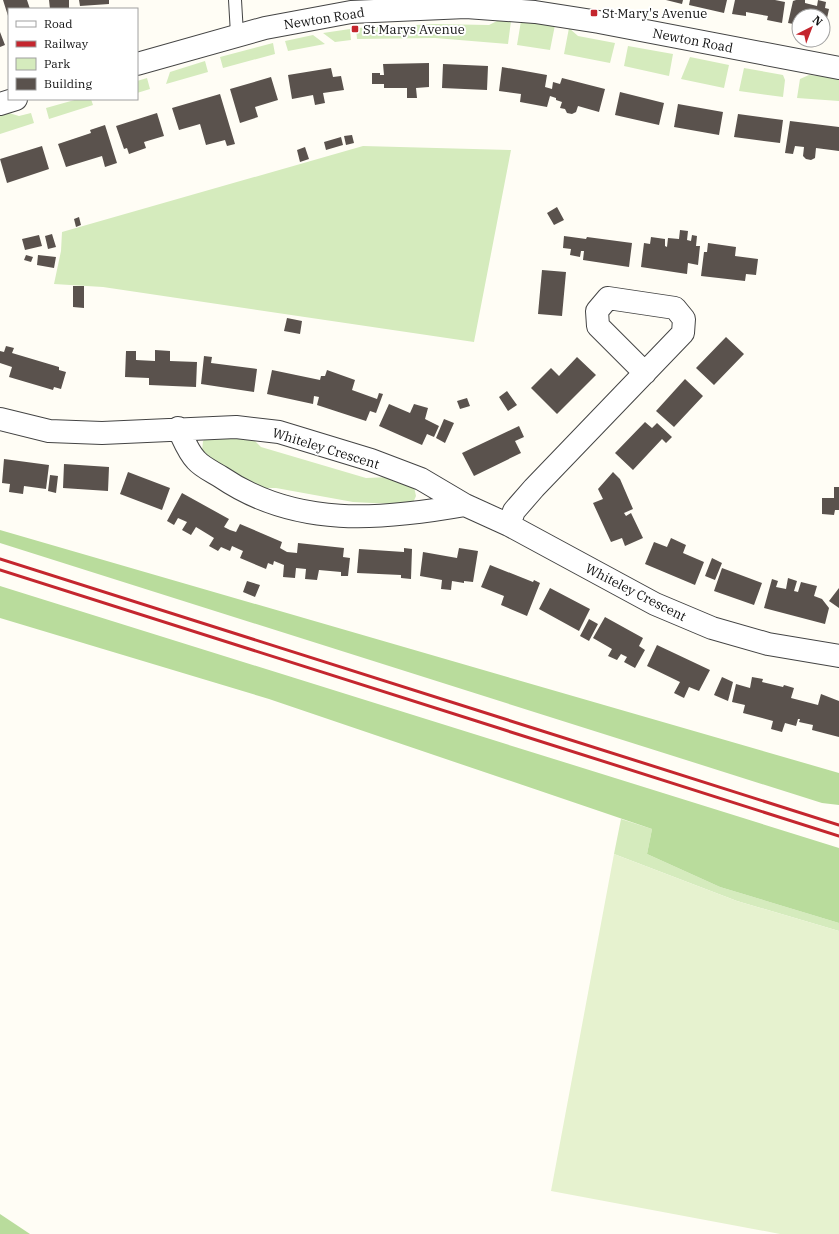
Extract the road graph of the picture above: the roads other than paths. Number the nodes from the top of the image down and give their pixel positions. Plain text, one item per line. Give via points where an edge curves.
1 (235, 0) edge
2 (466, 3) edge
3 (237, 34) junction
4 (138, 64) edge
5 (839, 68) edge
6 (13, 100) edge
7 (0, 104) edge
8 (645, 373) dead end
9 (0, 419) edge
10 (178, 428) junction
11 (465, 505) junction
12 (509, 525) junction
13 (839, 656) edge

1 - 3 lane
2 - 3 street, Newton Road via 351,12
2 - 5 street, Newton Road via 599,22
3 - 4 street, Newton Road
6 - 7 street
8 - 12 street via 534,488 514,511
9 - 10 street, Whiteley Crescent via 49,431 102,433
10 - 11 street, Whiteley Crescent via 236,426 279,432 371,460 421,479
10 - 11 street via 195,460 235,487 270,503 316,514 358,518 414,514
11 - 12 street, Whiteley Crescent
12 - 13 street, Whiteley Crescent via 655,604 712,628 768,644

